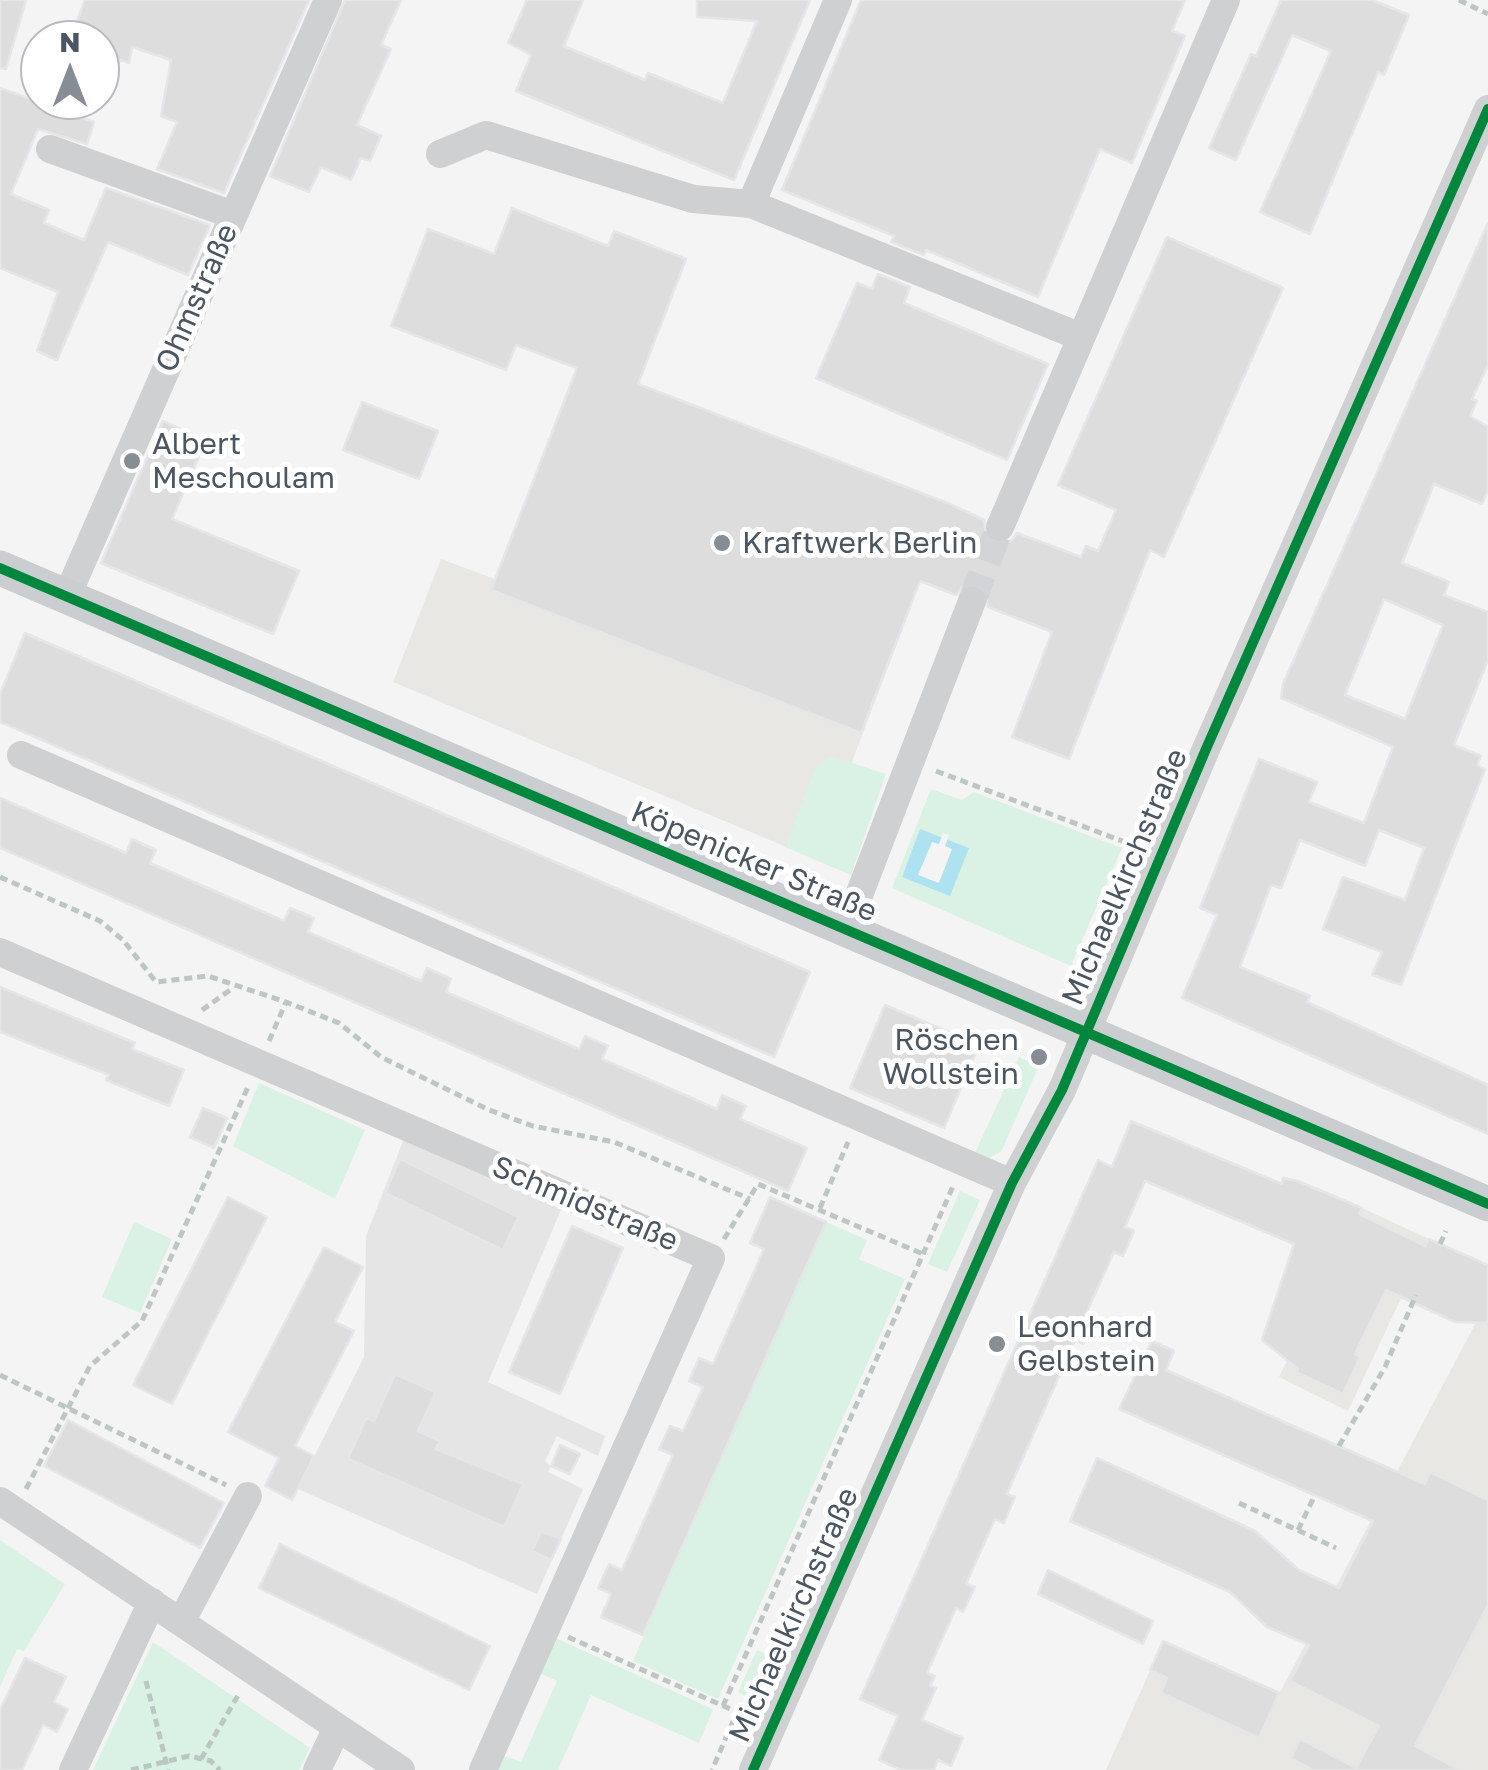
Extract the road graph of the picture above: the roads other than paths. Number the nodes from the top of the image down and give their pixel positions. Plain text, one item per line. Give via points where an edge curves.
1 (328, 0) edge
2 (838, 0) edge
3 (1226, 0) edge
4 (1488, 109) edge
5 (50, 150) dead end
6 (440, 154) dead end
7 (751, 204) junction
8 (233, 215) junction
9 (1081, 337) junction
10 (1000, 526) tunnel mouth
11 (0, 569) edge
12 (67, 596) junction
13 (972, 601) tunnel mouth
14 (20, 755) dead end
15 (846, 928) junction
16 (0, 952) edge
17 (1087, 1032) junction
18 (1012, 1183) junction
19 (1488, 1204) edge
20 (248, 1496) road end
21 (6, 1506) edge
22 (152, 1602) junction
23 (181, 1622) junction
24 (337, 1728) junction
25 (74, 1770) edge
26 (318, 1770) edge
27 (401, 1770) edge
28 (483, 1770) edge
29 (753, 1770) edge

1 - 8 street, Ohmstraße
2 - 7 street
3 - 9 street
4 - 17 street, Michaelkirchstraße
5 - 8 street
6 - 7 street via 486,135 693,198
7 - 9 street
8 - 12 street, Ohmstraße
9 - 10 street
11 - 12 main road, Köpenicker Straße
12 - 15 main road, Köpenicker Straße
13 - 15 street
14 - 18 street
15 - 17 main road, Köpenicker Straße
16 - 28 street, Schmidstraße via 711,1258
17 - 18 street, Michaelkirchstraße
17 - 19 main road, Köpenicker Straße
18 - 29 street, Michaelkirchstraße
20 - 23 street
21 - 22 street
22 - 23 street
22 - 25 street
23 - 24 street
24 - 26 street
24 - 27 street

